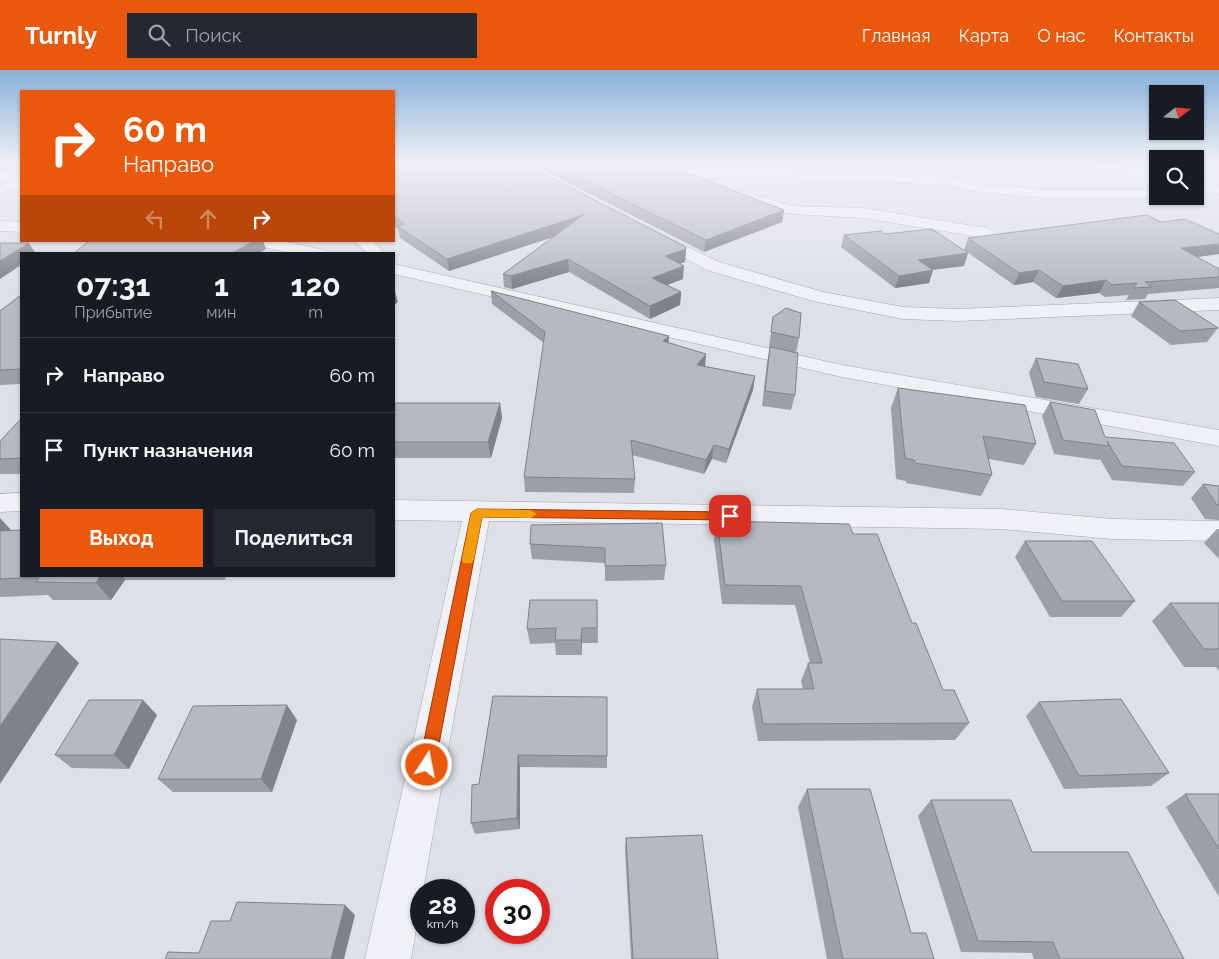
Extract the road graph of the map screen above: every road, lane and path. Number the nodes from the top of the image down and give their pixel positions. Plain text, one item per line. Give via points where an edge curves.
1 (771, 205) edge
2 (0, 226) edge
3 (636, 226) edge
4 (20, 227) edge
5 (986, 233) dead end
6 (263, 242) edge
7 (363, 242) edge
8 (310, 252) edge
9 (376, 252) edge
10 (396, 269) edge
11 (1219, 304) edge
12 (1219, 438) edge
13 (20, 502) edge
14 (0, 503) edge
15 (395, 510) edge
16 (477, 513) junction
17 (1219, 531) edge
18 (388, 959) edge

1 - 5 street via 791,210 863,213
2 - 4 street
3 - 11 street via 713,266 820,297 902,313 958,315
6 - 8 street
7 - 9 street
10 - 12 street via 842,371
13 - 14 street
15 - 16 street
16 - 17 street via 1002,519 1112,529
16 - 18 street

